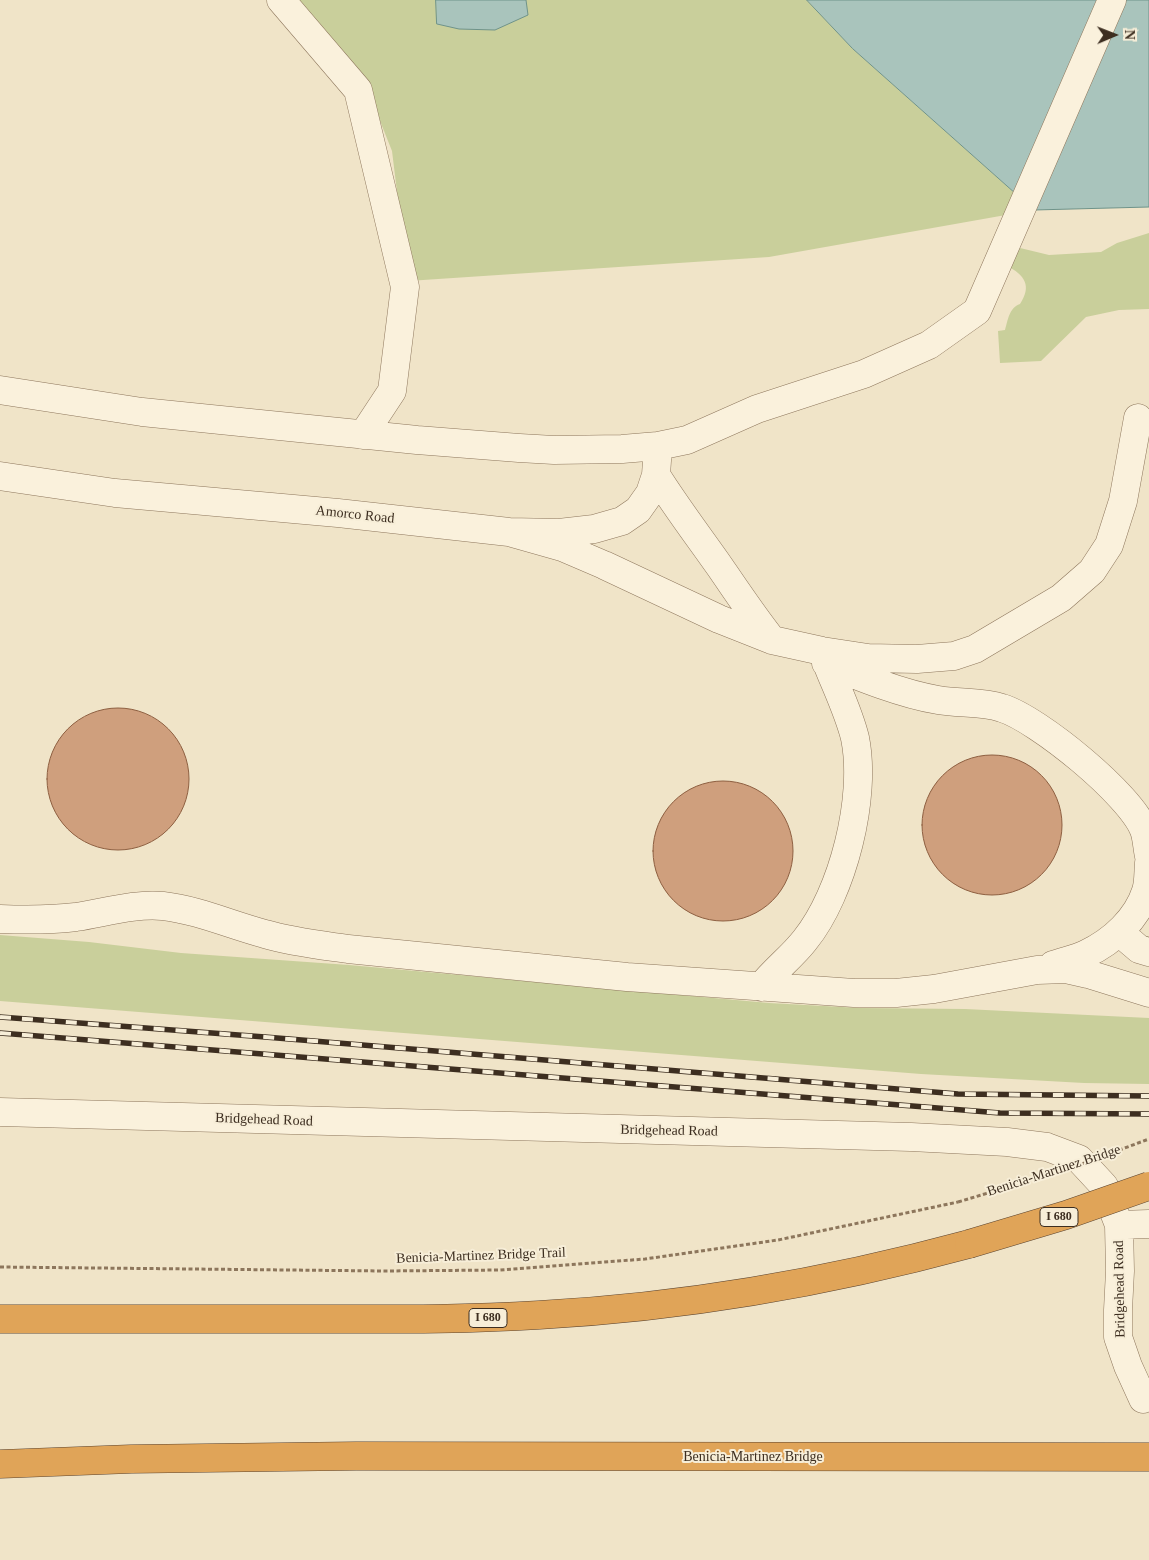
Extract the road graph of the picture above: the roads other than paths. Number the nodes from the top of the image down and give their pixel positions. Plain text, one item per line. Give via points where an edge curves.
1 (281, 0) edge
2 (1112, 0) edge
3 (0, 390) edge
4 (1138, 418) dead end
5 (363, 434) junction
6 (658, 446) junction
7 (656, 475) junction
8 (0, 476) edge
9 (509, 532) junction
10 (772, 640) junction
11 (824, 657) junction
12 (1149, 856) edge
13 (1149, 863) edge
14 (0, 919) edge
15 (1119, 932) junction
16 (1149, 952) edge
17 (1037, 970) junction
18 (760, 986) junction
19 (1149, 993) edge
20 (0, 1112) edge
21 (1149, 1186) edge
22 (1149, 1224) edge
23 (1118, 1225) junction
24 (0, 1319) edge
25 (1143, 1399) dead end
26 (1149, 1457) edge
27 (0, 1464) edge

1 - 5 street via 358,90 405,287 392,391
2 - 6 street via 978,311 929,346 864,374 757,409 687,440
3 - 5 street via 142,412
4 - 11 street via 1123,501 1109,545 1092,571 1062,598 984,645 954,656 917,659
5 - 6 street via 528,449
6 - 7 street, Amorco Road
7 - 9 street, Amorco Road via 650,493 638,510 622,521 594,529 560,533
7 - 10 street
8 - 9 street, Amorco Road via 116,493
9 - 10 street via 571,551
10 - 11 street
11 - 12 street via 855,674 915,695 1002,708 1022,717 1102,777 1127,803 1144,830
11 - 18 street via 845,706 859,763 851,830 841,873 825,911 805,941
13 - 15 street via 1147,890 1136,913
14 - 18 street via 74,917 161,906 192,911 305,943 348,949 627,977
15 - 16 street via 1139,949
15 - 17 street via 1085,955
17 - 18 street via 968,984 896,992 854,993
17 - 19 street via 1066,969
20 - 23 street, Bridgehead Road via 1007,1142 1047,1147 1079,1160 1104,1186
21 - 24 highway, I 680, bridge via 969,1244 884,1265 771,1288 656,1305 540,1315 443,1318
22 - 23 street
23 - 25 street, Bridgehead Road via 1118,1337
26 - 27 highway, Benicia-Martinez Bridge via 356,1456 141,1458

